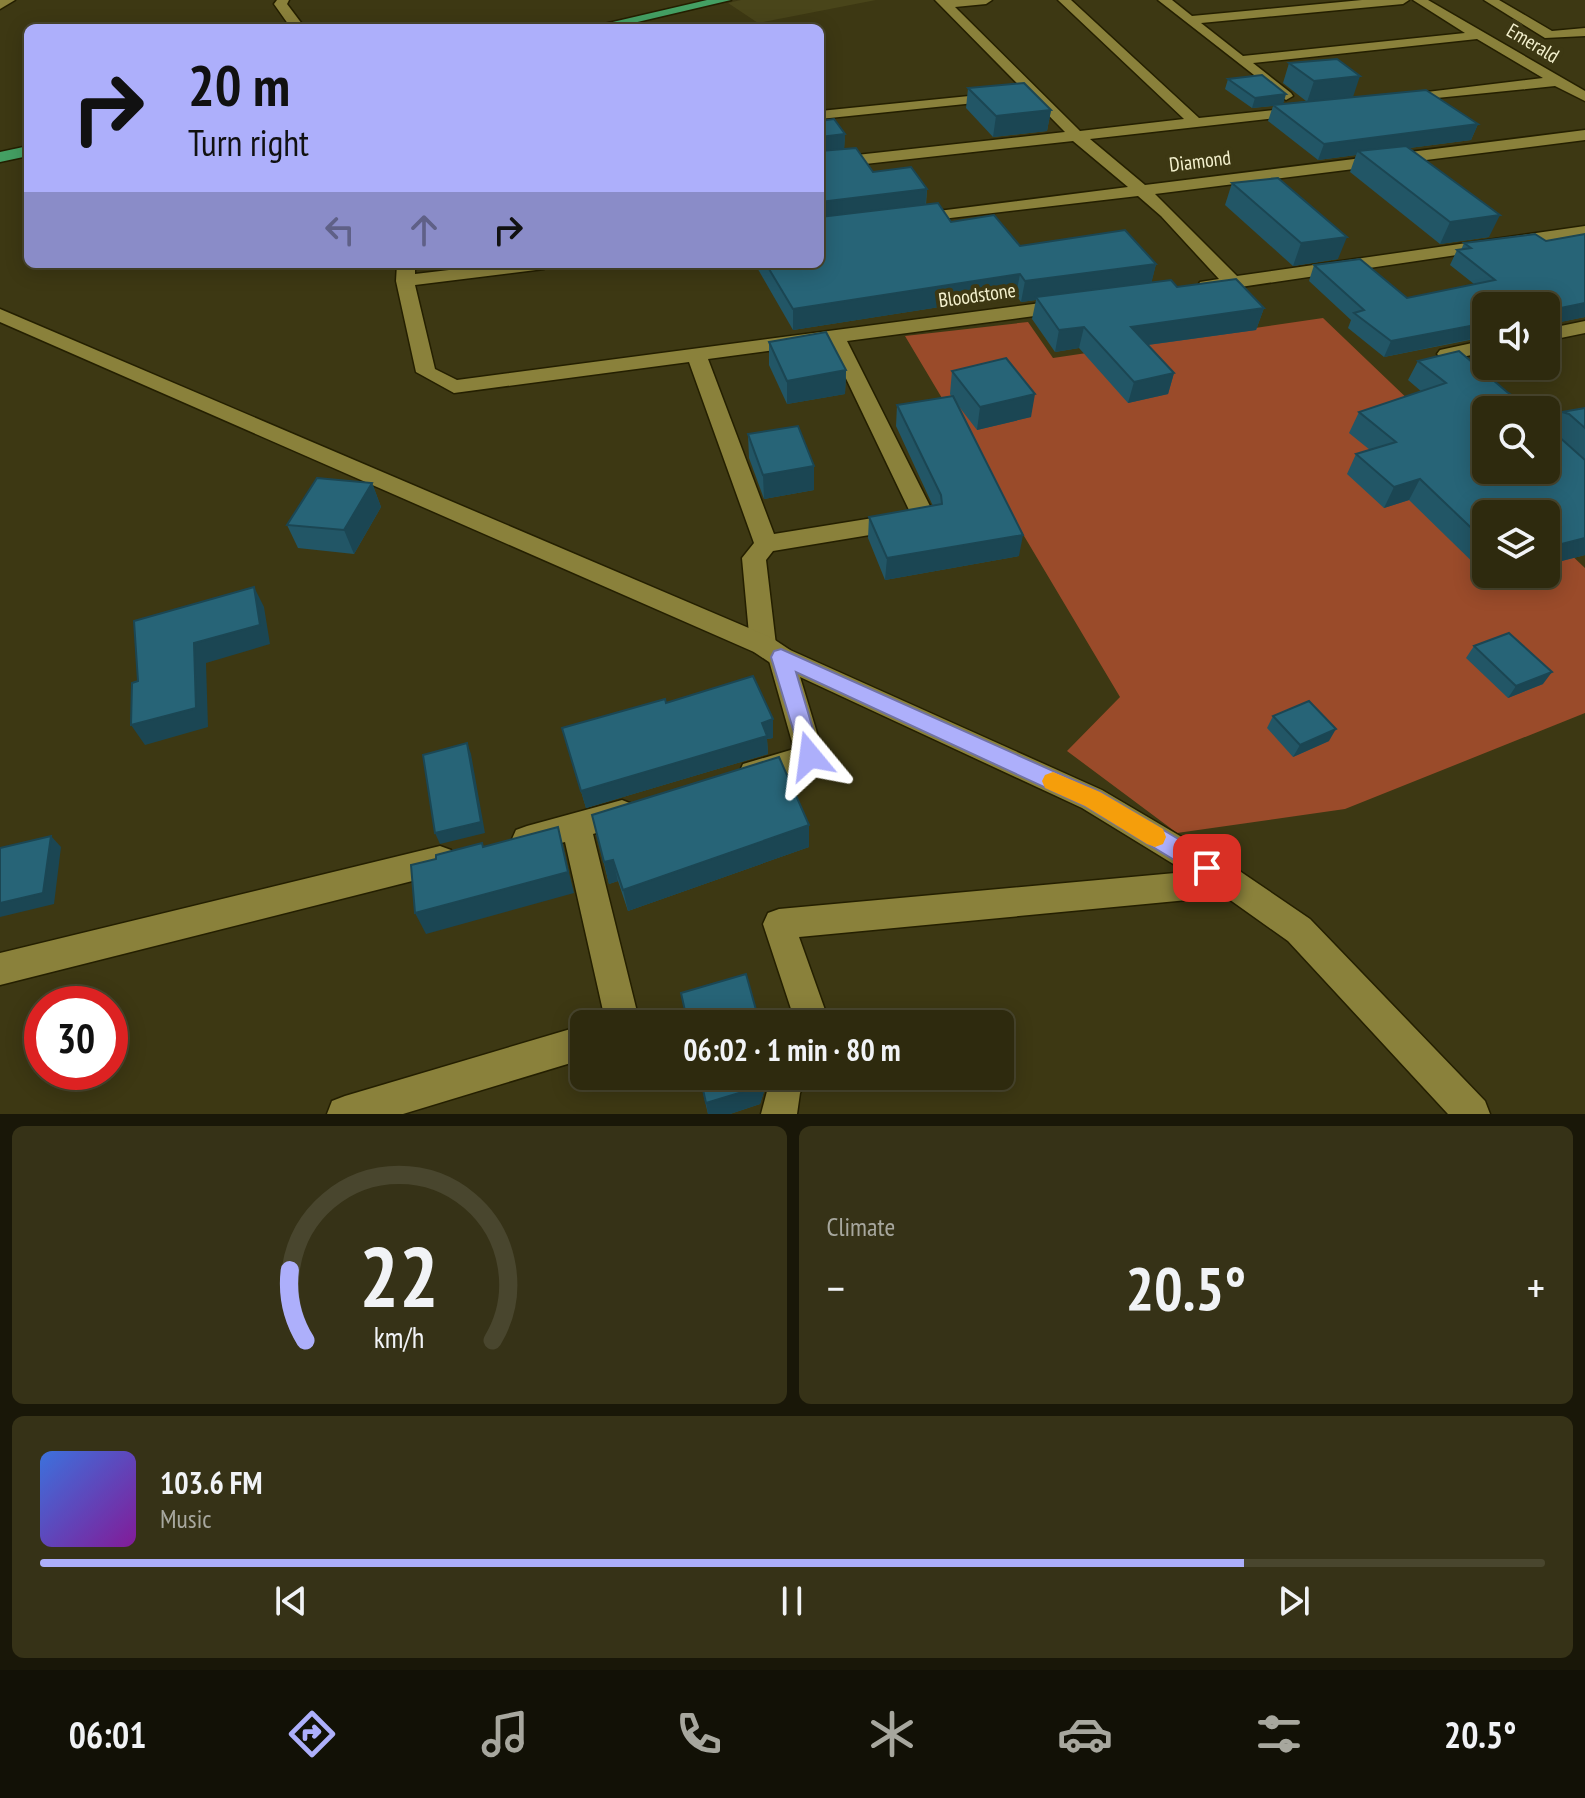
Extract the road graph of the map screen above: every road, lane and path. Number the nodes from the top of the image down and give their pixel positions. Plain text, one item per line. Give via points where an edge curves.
1 (9, 0) edge
2 (283, 0) edge
3 (725, 0) edge
4 (986, 0) edge
5 (1064, 0) edge
6 (1164, 0) edge
7 (1403, 0) edge
8 (1419, 0) edge
9 (1490, 0) edge
10 (944, 2) edge
11 (0, 5) edge
12 (1189, 20) junction
13 (295, 24) edge
14 (613, 24) edge
15 (1585, 32) edge
16 (1480, 35) junction
17 (1240, 60) junction
18 (1558, 81) junction
19 (1034, 94) junction
20 (1585, 97) edge
21 (1378, 102) edge
22 (824, 115) edge
23 (1195, 122) junction
24 (1585, 135) edge
25 (1077, 136) junction
26 (24, 152) edge
27 (0, 157) edge
28 (824, 164) edge
29 (1141, 191) junction
30 (896, 221) edge
31 (1585, 231) edge
32 (475, 268) edge
33 (406, 272) edge
34 (1233, 283) junction
35 (1187, 289) edge
36 (1080, 303) edge
37 (0, 315) edge
38 (1585, 327) edge
39 (1560, 332) edge
40 (835, 336) junction
41 (1472, 349) edge
42 (696, 353) junction
43 (1472, 376) edge
44 (1477, 380) edge
45 (1495, 396) edge
46 (766, 544) junction
47 (772, 651) junction
48 (723, 783) edge
49 (650, 805) edge
50 (577, 827) junction
51 (501, 845) edge
52 (471, 853) edge
53 (1230, 882) junction
54 (0, 969) edge
55 (620, 1010) edge
56 (808, 1010) edge
57 (570, 1046) edge
58 (783, 1090) edge
59 (345, 1114) edge
60 (779, 1114) edge
61 (1472, 1114) edge

1 - 11 street
2 - 13 street via 280,4
3 - 14 main road
4 - 10 street
5 - 23 street
6 - 12 street
7 - 12 street
8 - 16 street, Emerald
9 - 15 street via 1550,35
10 - 19 street
12 - 17 street
16 - 17 street
16 - 18 street, Emerald
17 - 23 street via 1311,110
18 - 20 street, Emerald
18 - 21 street
19 - 22 street
19 - 25 street
23 - 25 street
24 - 29 street, Diamond
25 - 28 street
25 - 29 street
26 - 27 main road
29 - 30 street, Diamond
29 - 34 street
31 - 34 street
32 - 33 street
33 - 42 street, Bloodstone via 426,372 454,387
34 - 35 street
36 - 40 street, Bloodstone
37 - 47 street
38 - 39 street
40 - 42 street, Bloodstone
40 - 46 street via 924,518
41 - 43 street via 1447,354
42 - 46 street
44 - 45 street
46 - 47 street via 754,558
47 - 48 street via 810,756
47 - 53 street via 1092,799
49 - 50 street
50 - 51 street
50 - 55 street
52 - 54 street
53 - 56 street via 779,924
53 - 61 street via 1299,930
57 - 59 street
58 - 60 street

